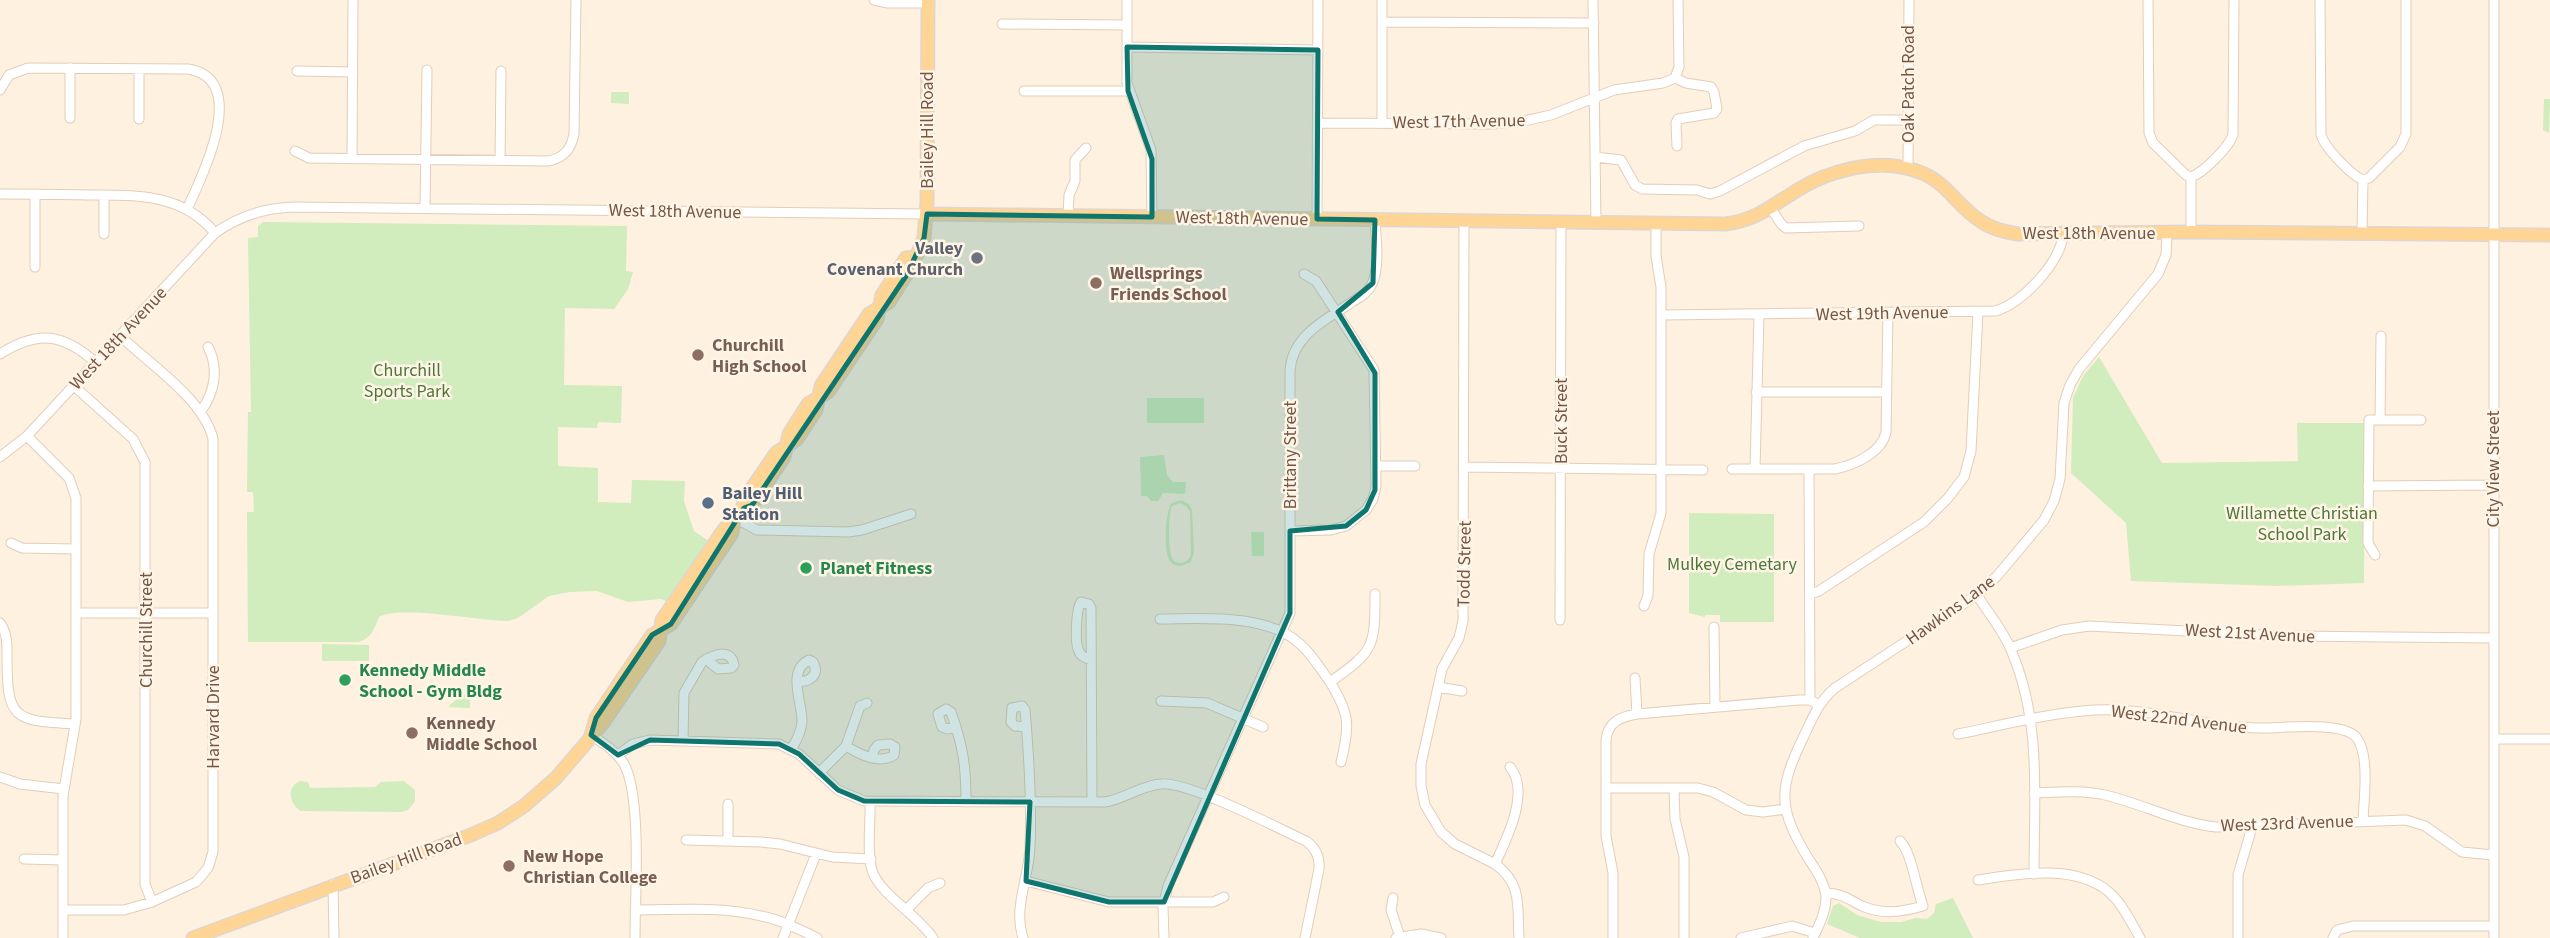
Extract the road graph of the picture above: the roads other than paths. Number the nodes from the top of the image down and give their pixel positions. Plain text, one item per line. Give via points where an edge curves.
1 (354, 0) edge
2 (576, 0) edge
3 (874, 0) edge
4 (1127, 0) edge
5 (1318, 0) edge
6 (1382, 0) edge
7 (1592, 0) edge
8 (1678, 0) edge
9 (1909, 0) edge
10 (2148, 0) edge
11 (2234, 0) edge
12 (2320, 0) edge
13 (2406, 0) edge
14 (2494, 0) edge
15 (928, 2) edge
16 (1382, 22) junction
17 (1594, 23) junction
18 (1002, 24) dead end
19 (1127, 26) junction
20 (1127, 47) junction
21 (1318, 50) junction
22 (70, 68) junction
23 (139, 69) junction
24 (427, 70) dead end
25 (297, 71) dead end
26 (501, 71) dead end
27 (353, 72) junction
28 (1675, 78) junction
29 (0, 90) edge
30 (1024, 90) dead end
31 (1128, 91) junction
32 (1595, 96) junction
33 (70, 118) dead end
34 (139, 119) dead end
35 (1908, 120) junction
36 (1318, 122) junction
37 (1382, 122) junction
38 (1677, 146) dead end
39 (1086, 148) dead end
40 (295, 151) dead end
41 (1595, 158) junction
42 (352, 159) junction
43 (426, 160) junction
44 (500, 160) junction
45 (1908, 168) junction
46 (2191, 177) junction
47 (2363, 180) junction
48 (0, 194) edge
49 (35, 194) junction
50 (104, 195) junction
51 (425, 208) junction
52 (187, 209) junction
53 (1771, 209) junction
54 (927, 214) junction
55 (1069, 216) junction
56 (1152, 217) junction
57 (1317, 219) junction
58 (1376, 220) junction
59 (1464, 221) junction
60 (1561, 222) junction
61 (1595, 223) junction
62 (1656, 223) junction
63 (1859, 226) dead end
64 (2167, 232) junction
65 (2191, 232) junction
66 (215, 233) junction
67 (104, 234) dead end
68 (2063, 234) junction
69 (2362, 234) junction
70 (2494, 235) junction
71 (2550, 235) edge
72 (34, 267) dead end
73 (1304, 274) dead end
74 (1338, 312) junction
75 (1978, 312) junction
76 (1888, 313) junction
77 (1661, 315) junction
78 (1759, 315) junction
79 (120, 336) junction
80 (2381, 336) dead end
81 (208, 346) dead end
82 (0, 354) edge
83 (96, 363) junction
84 (74, 386) junction
85 (1756, 392) junction
86 (1887, 392) junction
87 (201, 411) junction
88 (2380, 420) junction
89 (2421, 420) dead end
90 (27, 436) junction
91 (0, 457) edge
92 (1376, 466) junction
93 (1415, 466) dead end
94 (1465, 467) junction
95 (1561, 468) junction
96 (1755, 469) junction
97 (1809, 469) junction
98 (1661, 470) junction
99 (1703, 470) dead end
100 (1732, 470) dead end
101 (2493, 485) junction
102 (2368, 486) junction
103 (911, 514) dead end
104 (738, 518) junction
105 (1290, 531) junction
106 (11, 544) dead end
107 (76, 549) junction
108 (2375, 555) dead end
109 (1375, 594) dead end
110 (1810, 594) junction
111 (1977, 595) junction
112 (1644, 606) dead end
113 (76, 612) junction
114 (146, 613) junction
115 (213, 613) junction
116 (1160, 619) dead end
117 (1560, 620) dead end
118 (0, 623) edge
119 (1714, 627) dead end
120 (1282, 633) junction
121 (2493, 638) junction
122 (2010, 648) junction
123 (706, 659) dead end
124 (1091, 660) junction
125 (1635, 678) dead end
126 (798, 681) dead end
127 (1330, 682) junction
128 (1438, 687) junction
129 (1462, 691) dead end
130 (1810, 700) junction
131 (1161, 701) dead end
132 (867, 704) dead end
133 (1819, 705) junction
134 (1715, 707) junction
135 (1637, 714) junction
136 (1243, 718) junction
137 (2032, 719) junction
138 (75, 724) junction
139 (956, 727) dead end
140 (1026, 727) dead end
141 (1264, 727) dead end
142 (1958, 734) dead end
143 (591, 735) junction
144 (2494, 738) junction
145 (2550, 739) edge
146 (682, 740) junction
147 (846, 746) junction
148 (792, 748) junction
149 (618, 755) junction
150 (872, 758) dead end
151 (1341, 762) dead end
152 (1510, 767) dead end
153 (819, 773) junction
154 (0, 777) edge
155 (1606, 788) junction
156 (1674, 788) junction
157 (64, 789) junction
158 (2034, 793) junction
159 (1208, 797) junction
160 (870, 801) junction
161 (966, 802) junction
162 (1030, 802) junction
163 (1092, 802) junction
164 (728, 804) dead end
165 (1785, 809) junction
166 (2363, 821) junction
167 (2252, 827) junction
168 (686, 840) dead end
169 (728, 841) junction
170 (1900, 841) dead end
171 (816, 854) junction
172 (2493, 855) junction
173 (24, 859) dead end
174 (871, 859) junction
175 (63, 860) junction
176 (1495, 864) junction
177 (2034, 874) junction
178 (1978, 880) dead end
179 (1026, 881) junction
180 (940, 883) dead end
181 (333, 884) junction
182 (1826, 893) junction
183 (1224, 897) dead end
184 (1393, 898) dead end
185 (152, 902) junction
186 (1164, 902) junction
187 (907, 909) junction
188 (635, 910) junction
189 (63, 911) junction
190 (788, 924) junction
191 (2494, 926) junction
192 (2335, 934) edge
193 (1814, 936) edge
194 (1398, 937) edge
195 (63, 938) edge
196 (194, 938) edge
197 (334, 938) edge
198 (635, 938) edge
199 (783, 938) edge
200 (817, 938) edge
201 (933, 938) edge
202 (1023, 938) edge
203 (1164, 938) edge
204 (1305, 938) edge
205 (1441, 938) edge
206 (1519, 938) edge
207 (1613, 938) edge
208 (1684, 938) edge
209 (1741, 938) edge
210 (2140, 938) edge
211 (2238, 938) edge
212 (2494, 938) edge

1 - 27 street
2 - 44 street via 571,145 554,160
3 - 15 street
4 - 19 street
5 - 21 street
6 - 16 street
7 - 17 street
8 - 28 street via 1679,67
9 - 35 street, Oak Patch Road
10 - 46 street via 2149,134
11 - 46 street via 2233,135 2228,145
12 - 47 street via 2321,135 2325,145
13 - 47 street via 2404,139
14 - 70 street, City View Street
15 - 54 main road, Bailey Hill Road
16 - 17 street
16 - 37 street
17 - 32 street
18 - 19 street
19 - 20 street
20 - 21 street
20 - 31 street
21 - 36 street
22 - 23 street
22 - 29 street via 21,69 5,79
22 - 33 street
23 - 34 street
23 - 52 street via 199,71 217,92 215,144
24 - 43 street
25 - 27 street
26 - 44 street
27 - 42 street
28 - 32 street, West 17th Avenue
28 - 38 street, West 17th Avenue via 1707,86 1714,92 1716,112 1677,121
30 - 31 street
31 - 56 street via 1151,150
32 - 37 street, West 17th Avenue via 1524,121
32 - 41 street
35 - 41 street via 1874,120 1852,133 1804,146 1710,194 1642,190 1621,160
35 - 45 street, Oak Patch Road
36 - 37 street, West 17th Avenue
36 - 57 street
39 - 55 street via 1075,160
40 - 42 street via 309,159
41 - 61 street
42 - 43 street
43 - 44 street
43 - 51 street
45 - 53 main road, West 18th Avenue via 1871,166 1842,172 1807,185
45 - 68 main road, West 18th Avenue via 1936,180 1973,216 1992,227 2017,234
46 - 65 street
47 - 69 street
48 - 49 street
49 - 50 street
49 - 72 street
50 - 52 street via 149,196
50 - 67 street
51 - 54 street, West 18th Avenue
51 - 66 street, West 18th Avenue via 277,207 240,218
52 - 66 street
53 - 62 main road, West 18th Avenue via 1735,223
53 - 63 street via 1786,228
54 - 55 main road, West 18th Avenue
54 - 104 main road, Bailey Hill Road via 924,238 915,257 906,258 882,295 880,309 869,314 821,386 820,396 797,421 786,447 776,453 744,500
55 - 56 main road, West 18th Avenue
56 - 57 main road, West 18th Avenue
57 - 58 main road, West 18th Avenue
58 - 59 main road, West 18th Avenue
58 - 74 street, Brittany Street via 1373,283
59 - 60 main road, West 18th Avenue
59 - 94 street, Todd Street
60 - 61 main road, West 18th Avenue
60 - 95 street, Buck Street
61 - 62 main road, West 18th Avenue
62 - 77 street
64 - 65 main road, West 18th Avenue
64 - 68 main road, West 18th Avenue
64 - 111 street, Hawkins Lane via 2166,255 2158,274 2070,385 2063,413 2060,479 2049,511
65 - 69 main road, West 18th Avenue
66 - 79 street, West 18th Avenue
68 - 75 street, West 19th Avenue via 2060,251 2025,295 2004,309
69 - 70 main road, West 18th Avenue
70 - 71 main road, West 18th Avenue
70 - 101 street, City View Street
73 - 74 street via 1314,278
74 - 92 street via 1375,373
74 - 105 street, Brittany Street via 1305,335 1291,361
75 - 76 street, West 19th Avenue
75 - 110 street via 1971,452 1964,477 1924,522
76 - 78 street, West 19th Avenue
76 - 86 street
77 - 78 street, West 19th Avenue
77 - 98 street
78 - 85 street
79 - 83 street, West 18th Avenue
79 - 87 street, Harvard Drive
80 - 88 street
81 - 87 street via 213,389
82 - 83 street via 24,341 52,338 73,344
83 - 84 street, West 18th Avenue
84 - 90 street, West 18th Avenue
84 - 114 street, Churchill Street via 133,439 144,458
85 - 86 street
85 - 96 street
86 - 97 street via 1886,432 1879,447 1847,466
87 - 115 street, Harvard Drive via 213,445
88 - 89 street
88 - 102 street via 2369,420
90 - 91 street, West 18th Avenue
90 - 107 street via 74,488
92 - 93 street
92 - 105 street via 1373,499 1356,520 1331,530
94 - 95 street
94 - 128 street, Todd Street via 1463,621
95 - 98 street
95 - 117 street, Buck Street
96 - 97 street
96 - 100 street
97 - 110 street
98 - 99 street
98 - 112 street via 1661,513 1649,554
101 - 102 street
101 - 121 street, City View Street
102 - 108 street via 2368,543
103 - 104 street via 848,533 757,530
104 - 143 main road, Bailey Hill Road via 725,528 697,576 662,620 661,630 652,635 596,718
105 - 120 street, Brittany Street via 1291,602
106 - 107 street
107 - 113 street
109 - 127 street via 1370,648
110 - 130 street
111 - 122 street
111 - 133 street, Hawkins Lane via 1835,688
113 - 114 street
113 - 138 street
114 - 115 street
114 - 185 street, Churchill Street via 145,884
115 - 185 street, Harvard Drive via 212,858 196,882
116 - 120 street via 1243,620
118 - 138 street via 7,640 8,695 15,710 35,722
119 - 134 street
120 - 127 street via 1304,647
120 - 136 street, Brittany Street
121 - 122 street, West 21st Avenue via 2306,636 2089,626 2054,632
121 - 144 street, City View Street
122 - 137 street
123 - 146 street via 684,693
124 - 124 street via 1077,649 1077,610 1082,602 1091,608
124 - 163 street
125 - 135 street
126 - 148 street via 802,722
127 - 151 street via 1347,715
128 - 129 street
128 - 176 street, Todd Street via 1421,764 1425,805 1446,837
130 - 133 street
130 - 134 street
131 - 136 street via 1207,703
132 - 147 street via 860,706
133 - 165 street, Hawkins Lane via 1788,771
134 - 135 street
135 - 155 street via 1609,722
136 - 141 street
136 - 159 street, Brittany Street
137 - 142 street, West 22nd Avenue
137 - 158 street
137 - 166 street, West 22nd Avenue via 2127,710 2236,727 2341,729 2357,738 2362,749
138 - 157 street
139 - 161 street via 965,756
140 - 162 street
143 - 149 street
143 - 181 main road, Bailey Hill Road via 556,778 498,823
144 - 145 street
144 - 172 street, City View Street
146 - 148 street
146 - 149 street via 640,741
147 - 150 street
147 - 153 street
148 - 153 street
149 - 188 street via 634,792
152 - 176 street via 1516,780 1516,815
153 - 160 street via 845,795
154 - 157 street
155 - 156 street
155 - 207 street
156 - 165 street via 1705,789 1752,811
156 - 208 street via 1684,857
157 - 175 street
158 - 167 street, West 23rd Avenue via 2096,793 2202,825
158 - 177 street
159 - 163 street via 1163,783 1118,800
159 - 186 street, Brittany Street
159 - 204 street via 1306,841 1314,849 1319,869
160 - 161 street
160 - 174 street
161 - 162 street
162 - 163 street
162 - 179 street
164 - 169 street
165 - 182 street, Hawkins Lane
166 - 167 street, West 23rd Avenue
166 - 172 street, West 23rd Avenue via 2413,821 2457,850
167 - 211 street via 2238,875
168 - 169 street
169 - 171 street via 780,844
170 - 182 street via 1907,850 1923,906 1880,911
171 - 174 street
171 - 190 street
172 - 191 street, City View Street
173 - 175 street
174 - 187 street via 877,880
175 - 189 street
176 - 206 street, Todd Street via 1515,886
177 - 178 street
177 - 210 street via 2074,877 2108,891
179 - 186 street via 1109,902
179 - 202 street via 1019,912
180 - 187 street
181 - 196 main road, Bailey Hill Road
181 - 197 street
182 - 193 street
183 - 186 street via 1213,902
184 - 194 street via 1391,910
185 - 189 street, Harvard Drive via 124,910
186 - 203 street, Brittany Street
187 - 201 street
188 - 190 street via 726,910
188 - 198 street
189 - 195 street
190 - 199 street
190 - 200 street
191 - 192 street via 2353,926
191 - 212 street, City View Street
193 - 209 street via 1793,926
194 - 205 street via 1420,934

